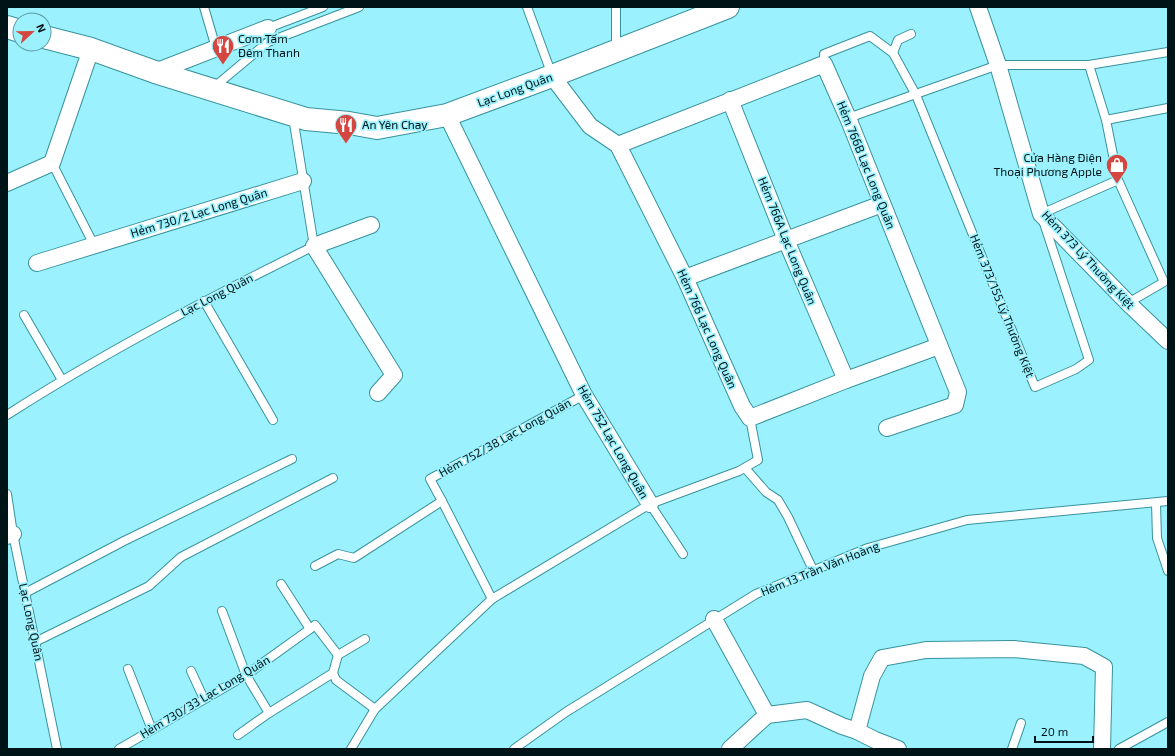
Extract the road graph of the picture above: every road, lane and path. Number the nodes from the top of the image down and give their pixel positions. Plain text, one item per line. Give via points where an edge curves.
1 (204, 7) edge
2 (323, 7) edge
3 (359, 7) edge
4 (527, 7) edge
5 (616, 7) edge
6 (728, 7) edge
7 (978, 7) edge
8 (268, 28) joint
9 (911, 34) dead end
10 (52, 39) edge
11 (216, 48) junction
12 (91, 50) junction
13 (616, 50) junction
14 (1168, 52) edge
15 (893, 54) junction
16 (824, 64) junction
17 (1089, 65) junction
18 (998, 66) junction
19 (155, 72) junction
20 (552, 76) junction
21 (211, 90) junction
22 (916, 94) junction
23 (730, 100) junction
24 (1168, 108) edge
25 (293, 115) junction
26 (447, 115) junction
27 (848, 118) junction
28 (1106, 120) junction
29 (618, 144) junction
30 (52, 163) junction
31 (1118, 180) junction
32 (304, 181) junction
33 (7, 183) edge
34 (882, 204) junction
35 (1041, 214) junction
36 (372, 225) dead end
37 (786, 240) junction
38 (94, 245) junction
39 (314, 246) junction
40 (37, 262) dead end
41 (685, 278) junction
42 (204, 301) junction
43 (1128, 303) junction
44 (24, 314) dead end
45 (1168, 341) edge
46 (939, 346) junction
47 (62, 380) junction
48 (846, 380) junction
49 (378, 393) dead end
50 (584, 394) junction
51 (7, 415) edge
52 (750, 418) junction
53 (273, 420) dead end
54 (886, 428) dead end
55 (292, 459) dead end
56 (745, 468) junction
57 (333, 478) dead end
58 (7, 494) edge
59 (442, 501) junction
60 (1168, 501) edge
61 (1156, 503) junction
62 (650, 504) junction
63 (10, 535) edge
64 (682, 554) dead end
65 (315, 566) dead end
66 (813, 570) junction
67 (1168, 571) edge
68 (281, 584) dead end
69 (25, 593) junction
70 (492, 599) junction
71 (222, 611) dead end
72 (714, 619) junction
73 (310, 629) junction
74 (365, 639) dead end
75 (35, 642) junction
76 (338, 655) junction
77 (128, 670) dead end
78 (191, 671) dead end
79 (332, 673) junction
80 (246, 675) junction
81 (204, 699) junction
82 (375, 709) junction
83 (269, 713) junction
84 (767, 715) junction
85 (1020, 722) dead end
86 (1168, 722) edge
87 (152, 730) junction
88 (857, 731) junction
89 (238, 735) dead end
90 (58, 749) edge
91 (119, 749) edge
92 (351, 749) edge
93 (514, 749) edge
94 (730, 749) edge
95 (898, 749) edge
96 (1012, 749) edge
97 (1102, 749) edge
98 (1119, 749) edge

1 - 11 lane
2 - 8 lane
3 - 21 lane via 268,42
4 - 20 lane
5 - 13 lane
6 - 13 main road, Lạc Long Quân
7 - 18 street, Hẻm 373 Lý Thường Kiệt
8 - 11 street
9 - 15 lane via 898,40
10 - 12 main road, Lạc Long Quân
11 - 19 street
12 - 19 main road, Lạc Long Quân
12 - 30 street
13 - 20 main road, Lạc Long Quân
14 - 17 lane
15 - 16 lane via 870,36 824,54
15 - 22 lane
16 - 23 street
16 - 27 street, Hẻm 766B Lạc Long Quân
17 - 18 lane
17 - 28 lane
18 - 22 lane
18 - 35 street, Hẻm 373 Lý Thường Kiệt
19 - 21 main road, Lạc Long Quân
20 - 26 main road, Lạc Long Quân
20 - 29 street via 590,126
21 - 25 main road, Lạc Long Quân
22 - 27 lane
22 - 35 lane, Hẻm 373/155 Lý Thường Kiệt via 1035,387 1076,369 1089,360
23 - 29 street
23 - 37 street, Hẻm 766A Lạc Long Quân
24 - 28 lane
25 - 26 main road, Lạc Long Quân via 377,128
25 - 32 lane
26 - 50 street, Hẻm 752 Lạc Long Quân
27 - 34 street, Hẻm 766B Lạc Long Quân
28 - 31 lane
29 - 41 street, Hẻm 766 Lạc Long Quân
30 - 33 street
30 - 38 lane
31 - 35 lane
31 - 43 lane via 1164,282
32 - 38 street, Hẻm 730/2 Lạc Long Quân
32 - 39 lane
34 - 37 street
34 - 46 street, Hẻm 766B Lạc Long Quân
35 - 43 street, Hẻm 373 Lý Thường Kiệt
36 - 39 street
37 - 41 street
37 - 48 street, Hẻm 766A Lạc Long Quân
38 - 40 street, Hẻm 730/2 Lạc Long Quân
39 - 42 lane, Lạc Long Quân
39 - 49 street via 394,375
41 - 52 street, Hẻm 766 Lạc Long Quân via 742,406
42 - 47 lane, Lạc Long Quân
42 - 53 lane
43 - 45 street, Hẻm 373 Lý Thường Kiệt
44 - 47 lane
46 - 48 street
46 - 54 street, Hẻm 766B Lạc Long Quân via 958,392 955,405
47 - 51 lane, Lạc Long Quân
48 - 52 street
50 - 59 lane, Hẻm 752/38 Lạc Long Quân via 430,479
50 - 62 street, Hẻm 752 Lạc Long Quân
52 - 56 lane via 758,460
55 - 69 lane via 124,541
56 - 62 lane
56 - 66 lane via 766,492 778,500
57 - 75 lane via 181,557 149,586
58 - 63 lane, Lạc Long Quân
59 - 65 lane via 354,558 338,554
59 - 70 lane
60 - 61 lane, Hẻm 13 Trần Văn Hoàng
61 - 66 lane, Hẻm 13 Trần Văn Hoàng via 966,520 868,548
61 - 67 lane via 1157,538
62 - 64 lane
62 - 70 lane, Hẻm 752 Lạc Long Quân
63 - 69 lane, Lạc Long Quân
66 - 72 lane, Hẻm 13 Trần Văn Hoàng via 756,594
68 - 73 lane
69 - 75 lane, Lạc Long Quân
70 - 82 lane, Hẻm 752 Lạc Long Quân
71 - 80 lane
72 - 84 street
72 - 93 lane, Hẻm 13 Trần Văn Hoàng via 566,712
73 - 76 lane via 315,625
73 - 80 lane, Hẻm 730/33 Lạc Long Quân
74 - 76 lane
75 - 90 lane, Lạc Long Quân
76 - 79 lane
77 - 87 lane
78 - 81 lane
79 - 82 lane via 336,680
79 - 83 lane
80 - 81 lane, Hẻm 730/33 Lạc Long Quân
80 - 83 lane
81 - 87 lane, Hẻm 730/33 Lạc Long Quân
82 - 92 lane, Hẻm 752 Lạc Long Quân
83 - 89 lane
84 - 88 street via 807,710
84 - 94 street
85 - 96 lane
86 - 98 lane
87 - 91 lane, Hẻm 730/33 Lạc Long Quân
88 - 95 street
88 - 97 street via 872,676 882,658 926,650 1014,650 1084,656 1104,667

